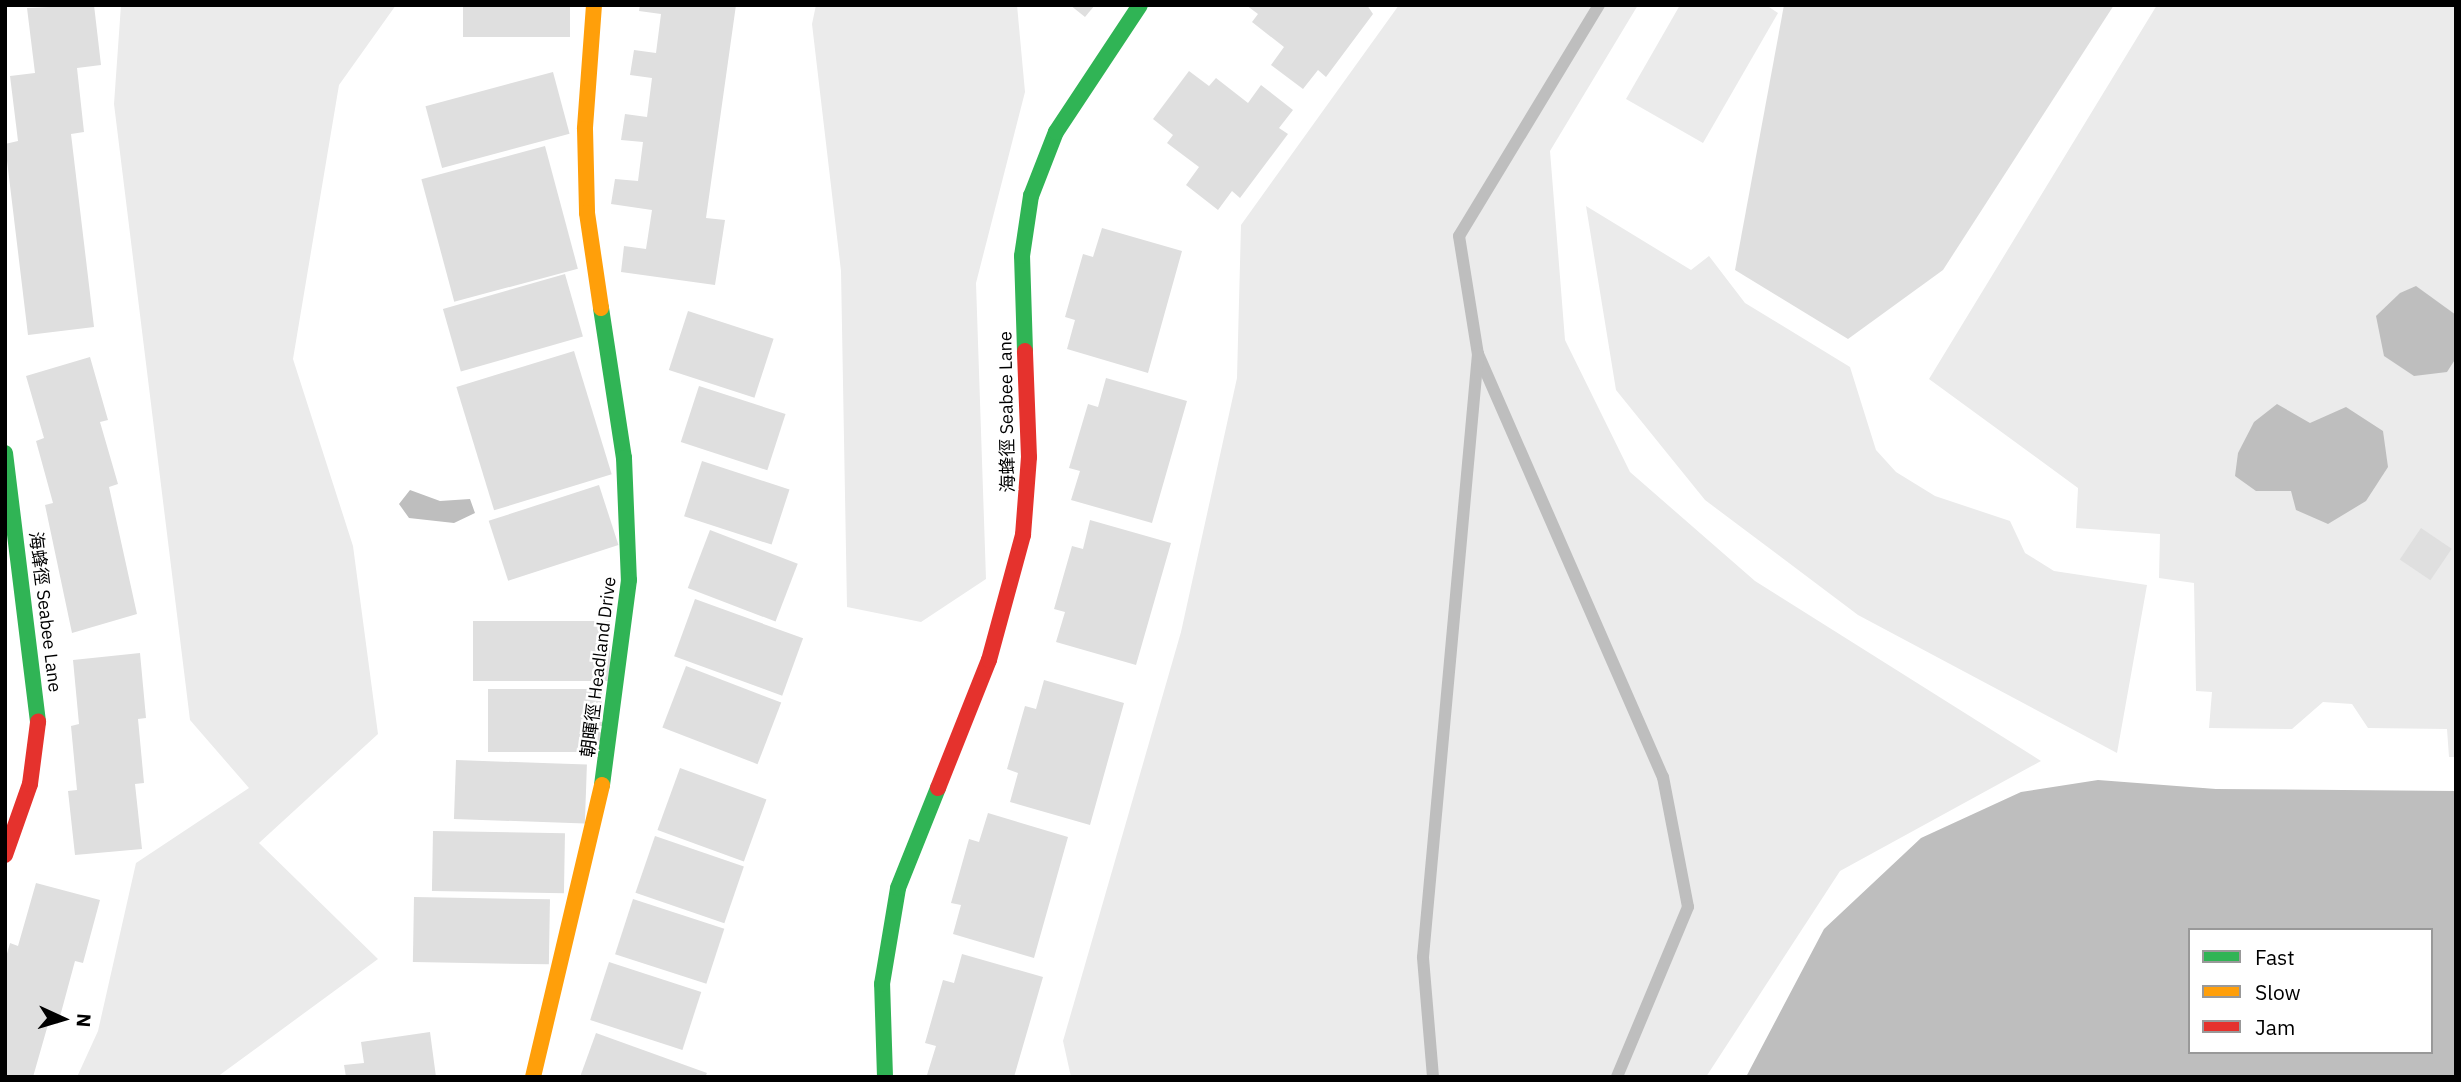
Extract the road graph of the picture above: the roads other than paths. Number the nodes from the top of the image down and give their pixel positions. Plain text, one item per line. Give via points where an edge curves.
1 (594, 5) edge
2 (1140, 5) edge
3 (5, 453) edge
4 (5, 855) edge
5 (533, 1077) edge
6 (885, 1077) edge

1 - 5 street, 朝暉徑 Headland Drive via 585,129 587,213 624,458 629,580 608,758
2 - 6 street, 海蜂徑 Seabee Lane via 1056,132 1031,196 1022,256 1029,457 1023,534 989,660 898,888 882,984
3 - 4 street, 海蜂徑 Seabee Lane via 38,714 30,784

